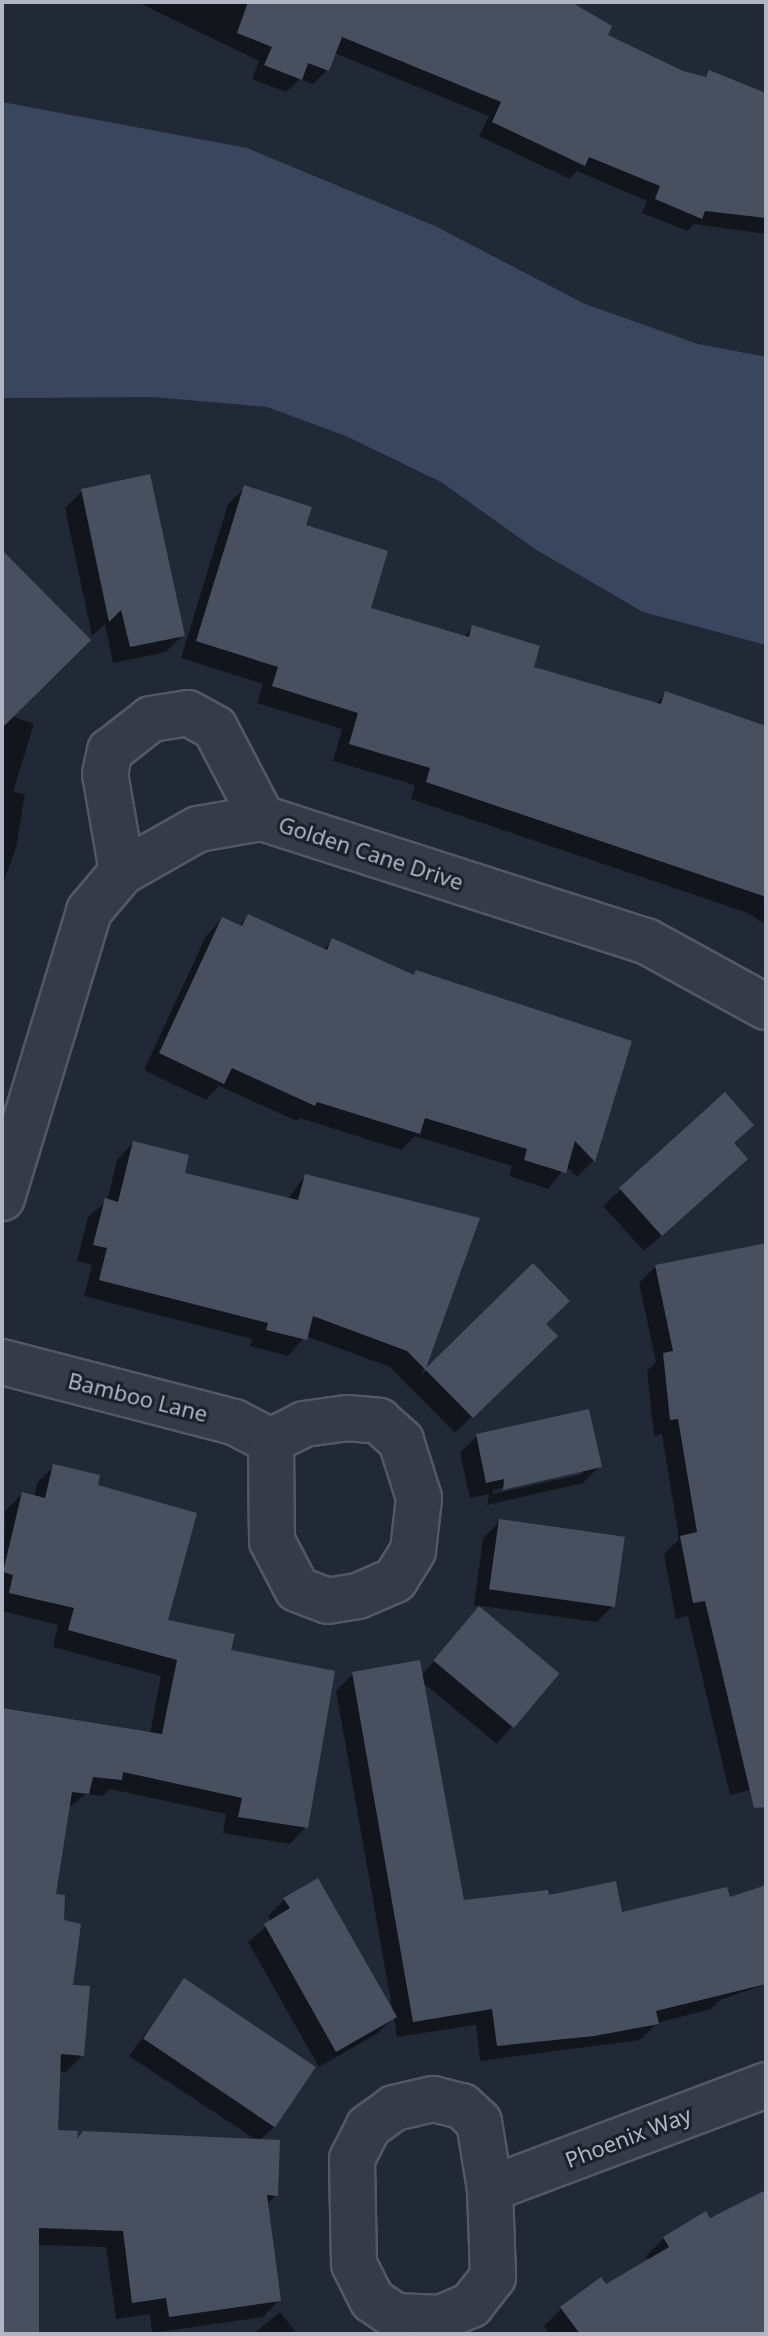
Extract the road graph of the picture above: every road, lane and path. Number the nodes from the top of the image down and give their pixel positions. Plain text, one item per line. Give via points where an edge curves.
1 (262, 818) junction
2 (122, 872) junction
3 (766, 1007) edge
4 (2, 1198) edge
5 (2, 1362) edge
6 (271, 1441) dead end
7 (766, 2085) edge
8 (490, 2189) junction

1 - 2 street, Golden Cane Drive via 198,829
1 - 2 street via 215,728 188,713 151,719 110,751 105,774
1 - 3 street, Golden Cane Drive via 646,941
2 - 4 street, Golden Cane Drive via 89,911
5 - 6 street, Bamboo Lane via 234,1422
7 - 8 street, Phoenix Way
8 - 8 street via 493,2277 471,2305 441,2318 395,2316 372,2300 354,2264 352,2159 368,2127 394,2108 433,2099 462,2106 479,2122

